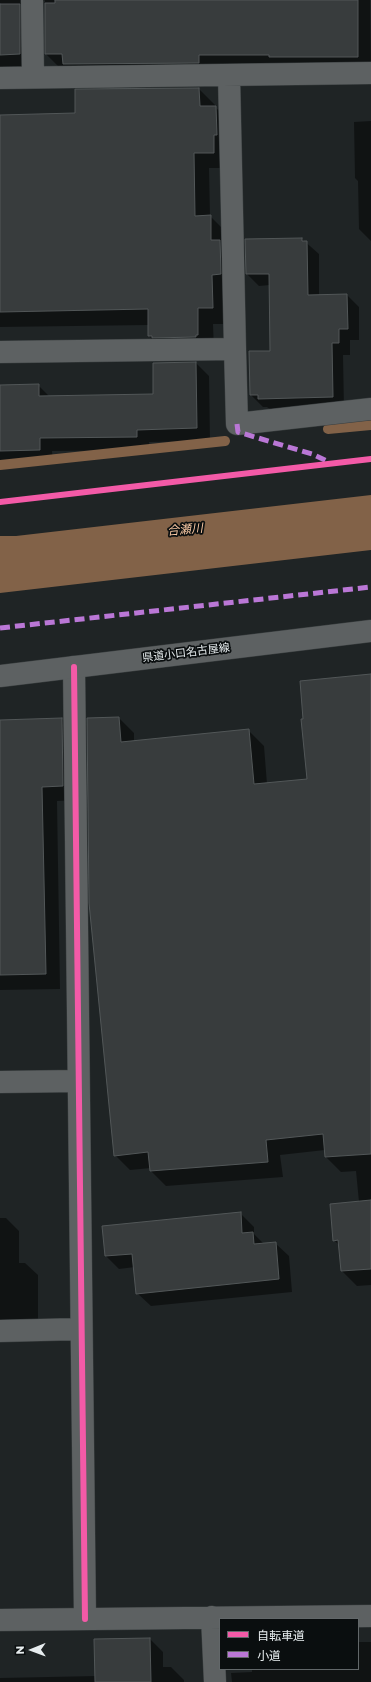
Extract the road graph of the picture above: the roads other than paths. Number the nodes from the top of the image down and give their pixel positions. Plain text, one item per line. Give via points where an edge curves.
1 (32, 0) edge
2 (371, 73) edge
3 (229, 75) junction
4 (33, 77) junction
5 (0, 78) edge
6 (235, 348) junction
7 (0, 352) edge
8 (371, 409) edge
9 (371, 631) edge
10 (74, 667) junction
11 (0, 676) edge
12 (78, 1081) junction
13 (0, 1082) edge
14 (81, 1329) junction
15 (0, 1331) edge
16 (371, 1616) edge
17 (212, 1617) junction
18 (85, 1619) junction
19 (0, 1620) edge
20 (215, 1682) edge

1 - 4 street
2 - 3 street
3 - 4 street
3 - 6 street
4 - 5 street
6 - 7 street
6 - 8 street via 237,424
9 - 10 street, 県道小口名古屋線
10 - 11 street, 県道小口名古屋線
10 - 12 street
12 - 13 street
12 - 14 street
14 - 15 street
14 - 18 street
16 - 17 street
17 - 18 street
17 - 20 street
18 - 19 street

